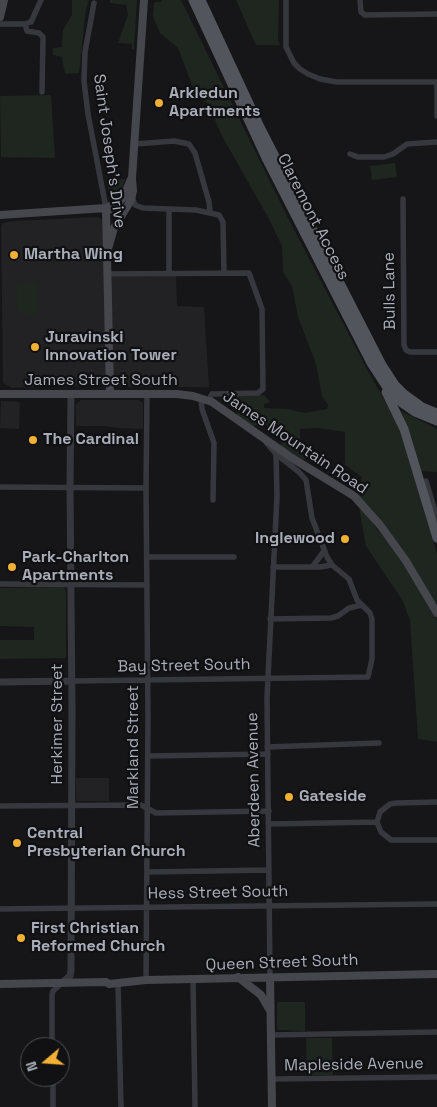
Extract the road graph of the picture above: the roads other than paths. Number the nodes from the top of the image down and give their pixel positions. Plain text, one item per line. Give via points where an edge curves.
1 (4, 0) edge
2 (41, 0) edge
3 (144, 0) edge
4 (193, 0) edge
5 (201, 0) edge
6 (286, 0) edge
7 (360, 0) edge
8 (94, 3) dead end
9 (437, 14) edge
10 (0, 17) edge
11 (0, 24) edge
12 (25, 24) junction
13 (437, 82) edge
14 (42, 92) dead end
15 (437, 116) edge
16 (437, 142) edge
17 (135, 144) junction
18 (350, 154) dead end
19 (132, 178) junction
20 (132, 196) junction
21 (403, 199) dead end
22 (106, 208) junction
23 (143, 208) junction
24 (125, 209) junction
25 (169, 209) junction
26 (210, 212) junction
27 (0, 215) edge
28 (108, 249) junction
29 (169, 272) junction
30 (224, 273) junction
31 (109, 274) junction
32 (437, 352) edge
33 (370, 363) junction
34 (0, 394) edge
35 (71, 394) junction
36 (110, 394) junction
37 (147, 394) junction
38 (205, 400) junction
39 (437, 413) edge
40 (437, 421) edge
41 (262, 438) junction
42 (276, 454) junction
43 (426, 481) dead end
44 (0, 487) edge
45 (70, 487) junction
46 (146, 488) junction
47 (213, 500) dead end
48 (437, 518) edge
49 (437, 538) edge
50 (324, 551) junction
51 (147, 557) junction
52 (234, 557) dead end
53 (332, 564) junction
54 (313, 566) junction
55 (273, 567) junction
56 (0, 584) edge
57 (71, 585) junction
58 (147, 585) junction
59 (353, 592) junction
60 (362, 605) junction
61 (349, 608) junction
62 (437, 613) edge
63 (270, 619) junction
64 (268, 679) junction
65 (148, 680) junction
66 (72, 681) junction
67 (0, 682) edge
68 (379, 743) dead end
69 (268, 747) junction
70 (268, 754) junction
71 (148, 756) junction
72 (437, 802) edge
73 (71, 804) junction
74 (0, 806) edge
75 (147, 809) junction
76 (269, 811) junction
77 (377, 822) junction
78 (269, 824) junction
79 (437, 840) edge
80 (269, 870) junction
81 (147, 872) junction
82 (437, 904) edge
83 (269, 906) junction
84 (71, 908) junction
85 (146, 908) junction
86 (0, 909) edge
87 (437, 974) edge
88 (238, 977) junction
89 (270, 977) junction
90 (193, 979) junction
91 (146, 980) junction
92 (128, 981) junction
93 (62, 982) junction
94 (106, 982) junction
95 (0, 984) edge
96 (118, 984) junction
97 (271, 1012) junction
98 (437, 1032) edge
99 (271, 1036) junction
100 (52, 1037) edge
101 (437, 1077) edge
102 (272, 1079) junction
103 (53, 1087) edge
104 (53, 1107) edge
105 (121, 1107) edge
106 (194, 1107) edge
107 (272, 1107) edge

1 - 10 main road
2 - 12 street via 34,19
3 - 17 main road
4 - 33 main road, Claremont Access via 267,160
5 - 39 main road, Claremont Access via 259,125 382,366 404,394
6 - 13 street via 288,54 300,69 311,75 331,82
7 - 9 street via 360,9 365,15
8 - 22 street, Saint Joseph's Drive via 85,52 84,81
11 - 12 street
12 - 14 street via 27,31 39,33 42,37
13 - 15 street
16 - 18 street via 407,144 384,157
17 - 19 main road
17 - 26 street via 174,141 189,144 195,153
19 - 20 main road
19 - 22 main road via 123,198
20 - 23 street via 135,205
20 - 24 main road
21 - 32 street, Bulls Lane via 404,345 410,352
22 - 24 main road
22 - 27 main road
22 - 28 main road, Saint Joseph's Drive
23 - 24 street
23 - 25 street
24 - 28 main road via 114,228
25 - 26 street
25 - 29 street
26 - 30 street via 219,215 223,221
28 - 31 main road, Saint Joseph's Drive
29 - 30 street
29 - 31 street
30 - 38 street via 249,273 262,309 263,389 258,393 213,394
31 - 36 main road, Saint Joseph's Drive
33 - 40 main road, Claremont Access via 402,403
33 - 49 main road via 404,429
34 - 35 main road, James Street South
35 - 36 main road, James Street South
35 - 45 street, Herkimer Street
36 - 37 main road, James Street South
37 - 38 main road, James Street South via 177,394
37 - 46 street, Markland Street
38 - 41 main road, James Mountain Road via 219,406
38 - 47 street via 202,409 214,443
41 - 42 street
41 - 62 main road, James Mountain Road via 354,496 406,561
42 - 50 street via 299,472 307,483 312,518
42 - 55 street, Aberdeen Avenue
43 - 48 street
44 - 45 street
45 - 46 street
45 - 57 street, Herkimer Street
46 - 51 street, Markland Street
50 - 53 street
50 - 54 street
51 - 52 street
51 - 58 street, Markland Street
53 - 54 street
53 - 59 street via 349,579
54 - 55 street
55 - 63 street, Aberdeen Avenue
56 - 57 street
57 - 58 street
57 - 66 street, Herkimer Street
58 - 65 street, Markland Street
59 - 60 street
59 - 61 street
60 - 61 street
60 - 64 street, Bay Street South via 372,619 372,659 368,677
61 - 63 street via 331,618
63 - 64 street, Aberdeen Avenue
64 - 65 street, Bay Street South
64 - 69 street, Aberdeen Avenue
65 - 66 street, Bay Street South
65 - 71 street, Markland Street
66 - 67 street, Bay Street South
66 - 73 street, Herkimer Street
68 - 69 street
69 - 70 street, Aberdeen Avenue
70 - 71 street
70 - 76 street, Aberdeen Avenue
71 - 75 street, Markland Street
72 - 77 street via 390,804 380,812
73 - 74 street
73 - 75 street via 141,805
73 - 84 street, Herkimer Street
75 - 76 street via 156,813
75 - 81 street, Markland Street
76 - 78 street, Aberdeen Avenue
77 - 78 street
77 - 79 street via 381,832 391,840
78 - 80 street, Aberdeen Avenue
80 - 81 street
80 - 83 street, Aberdeen Avenue
81 - 85 street, Markland Street
82 - 83 street, Hess Street South
83 - 85 street, Hess Street South
83 - 89 street, Aberdeen Avenue
84 - 85 street, Hess Street South
84 - 86 street, Hess Street South
84 - 93 street, Herkimer Street via 70,973
85 - 91 street, Markland Street
87 - 89 main road, Queen Street South
88 - 89 main road, Queen Street South
88 - 90 main road, Queen Street South
88 - 97 main road via 261,995
89 - 97 main road, Aberdeen Avenue
90 - 91 main road, Queen Street South
90 - 106 street
91 - 92 main road, Queen Street South
92 - 94 main road, Queen Street South via 124,978
92 - 96 main road, Queen Street South
93 - 94 main road, Queen Street South
93 - 95 main road, Queen Street South
93 - 100 street, Herkimer Street via 52,995
94 - 96 main road, Queen Street South
96 - 105 street
97 - 99 main road, Aberdeen Avenue
98 - 99 street
99 - 102 main road, Aberdeen Avenue
101 - 102 street, Mapleside Avenue
102 - 107 main road, Aberdeen Avenue
103 - 104 street

